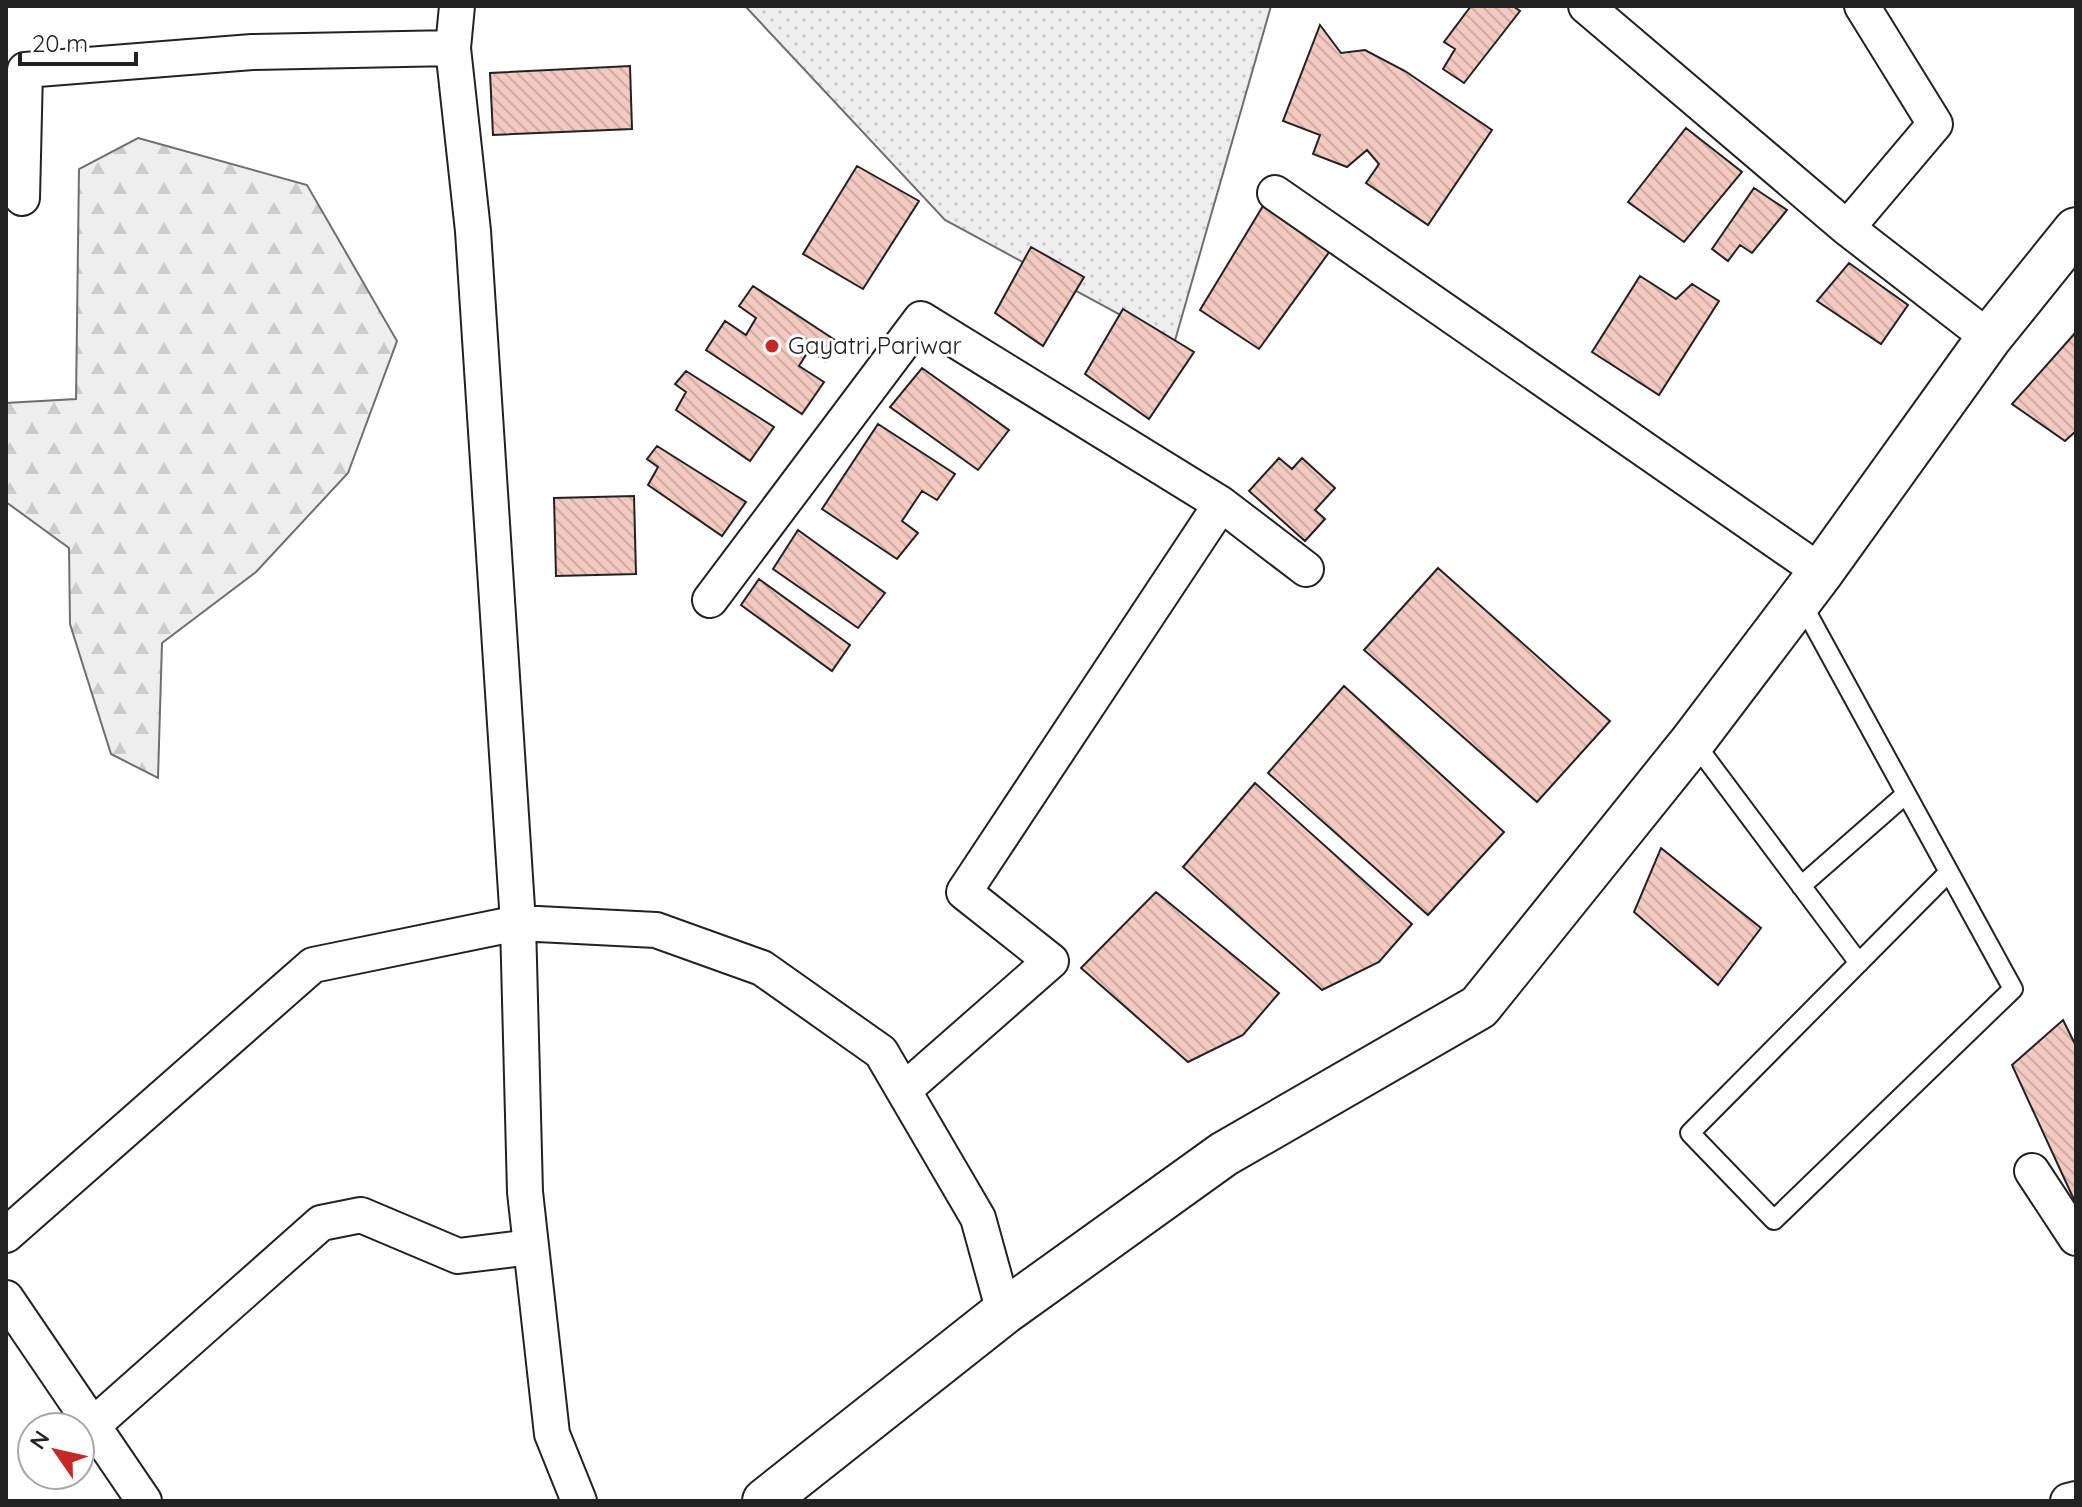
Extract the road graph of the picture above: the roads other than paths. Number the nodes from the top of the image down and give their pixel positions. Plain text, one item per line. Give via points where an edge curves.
1 (457, 6) edge
2 (1586, 6) edge
3 (1862, 6) edge
4 (453, 48) junction
5 (1275, 193) dead end
6 (22, 198) dead end
7 (1847, 228) junction
8 (2076, 230) edge
9 (1989, 338) junction
10 (1221, 504) junction
11 (1306, 569) dead end
12 (1810, 586) junction
13 (710, 600) dead end
14 (1693, 741) junction
15 (1906, 794) junction
16 (1949, 872) junction
17 (1801, 886) junction
18 (518, 923) junction
19 (1859, 963) junction
20 (904, 1090) junction
21 (2032, 1171) dead end
22 (6, 1235) edge
23 (2076, 1238) edge
24 (531, 1247) junction
25 (6, 1298) edge
26 (1004, 1312) junction
27 (80, 1411) edge
28 (96, 1423) edge
29 (96, 1434) edge
30 (2076, 1499) edge
31 (144, 1501) edge
32 (579, 1501) edge
33 (765, 1501) edge
34 (2068, 1501) edge

1 - 4 street
2 - 7 street
3 - 7 street via 1935,124
4 - 6 street via 252,52 25,70
4 - 18 street via 473,231
5 - 12 street
7 - 9 street
8 - 9 street
9 - 12 street
10 - 11 street
10 - 13 street via 921,319
10 - 20 street via 964,892 1051,961
12 - 14 street
12 - 15 lane
14 - 17 lane
14 - 26 street via 1479,1007 1224,1154
15 - 16 lane
15 - 17 lane
16 - 19 lane
16 - 19 lane via 2013,989 1774,1220 1690,1133
17 - 19 lane
18 - 20 street via 656,930 762,968 881,1052
18 - 22 street via 313,965
18 - 24 street
20 - 26 street via 978,1218
21 - 23 street
24 - 28 street via 458,1256 361,1215 321,1223
24 - 32 street via 552,1434
25 - 27 street
26 - 33 street
29 - 31 street
30 - 34 street

